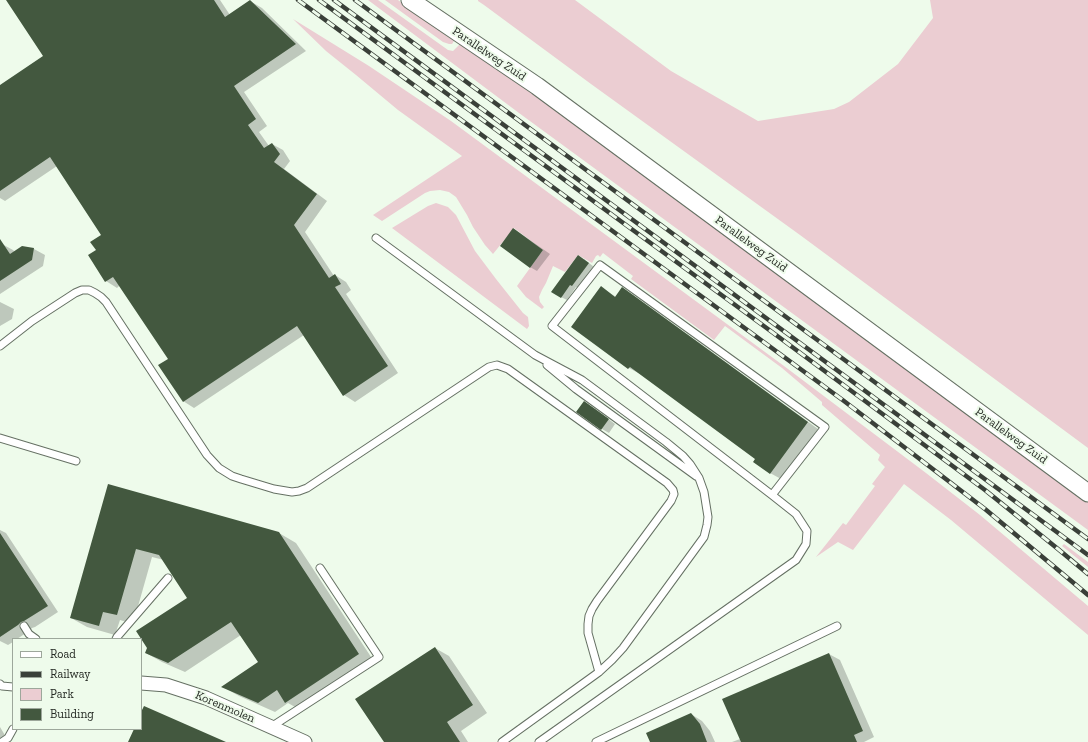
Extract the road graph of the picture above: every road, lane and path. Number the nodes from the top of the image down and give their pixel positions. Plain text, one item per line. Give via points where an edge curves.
1 (410, 0) edge
2 (376, 238) dead end
3 (0, 346) edge
4 (0, 438) edge
5 (76, 461) dead end
6 (1088, 493) edge
7 (772, 495) junction
8 (320, 568) dead end
9 (168, 578) dead end
10 (24, 626) dead end
11 (837, 626) dead end
12 (35, 638) edge
13 (116, 638) edge
14 (599, 672) junction
15 (142, 682) edge
16 (0, 684) edge
17 (12, 687) edge
18 (271, 727) junction
19 (12, 730) edge
20 (2, 742) edge
21 (305, 742) edge
22 (502, 742) edge
23 (540, 742) edge
24 (596, 742) edge

1 - 6 street, Parallelweg Zuid via 537,86
2 - 14 lane via 535,355 582,380 666,442 683,456 699,478 708,517 704,537 623,648
3 - 14 lane via 75,293 82,290 95,293 106,302 207,455 219,468 241,480 292,492 304,490 312,485 489,367 496,365 508,369 667,483 673,490 671,501 597,601 589,616 588,633
4 - 5 lane
7 - 7 lane via 825,427 600,265 552,326
7 - 23 lane via 796,514 807,532 806,544 796,560
8 - 18 lane via 379,657
9 - 13 lane
10 - 12 lane
11 - 24 lane
14 - 22 lane
15 - 18 street, Korenmolen via 166,685 206,698
16 - 17 lane
18 - 21 street, Korenmolen
19 - 20 lane

